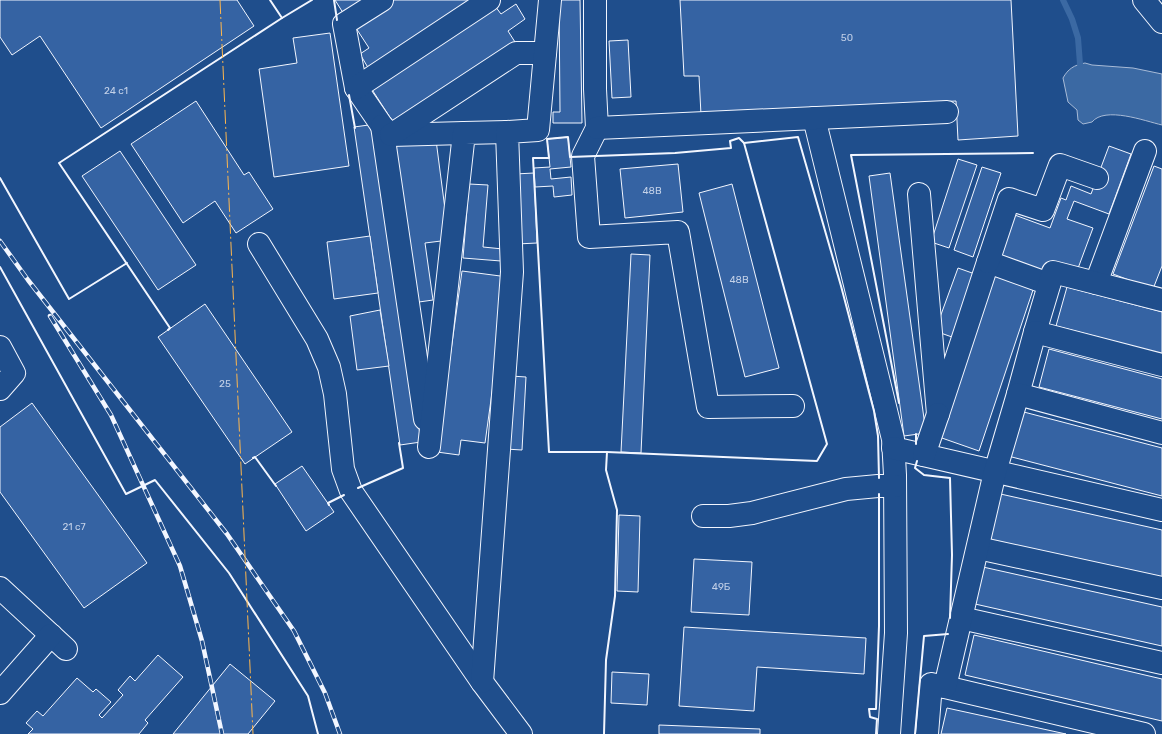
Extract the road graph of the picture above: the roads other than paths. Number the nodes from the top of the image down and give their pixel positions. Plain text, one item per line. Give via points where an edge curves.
1 (382, 0) edge
2 (489, 0) edge
3 (550, 0) edge
4 (595, 0) edge
5 (1144, 0) edge
6 (1162, 22) edge
7 (545, 53) junction
8 (356, 88) junction
9 (947, 112) dead end
10 (814, 118) junction
11 (597, 128) junction
12 (386, 130) junction
13 (507, 132) junction
14 (464, 133) junction
15 (1145, 151) dead end
16 (1097, 178) dead end
17 (920, 194) dead end
18 (259, 244) dead end
19 (988, 262) junction
20 (1096, 283) junction
21 (1049, 284) junction
22 (1162, 299) edge
23 (446, 304) junction
24 (408, 307) junction
25 (1035, 332) junction
26 (0, 346) edge
27 (932, 353) junction
28 (956, 360) junction
29 (1162, 365) edge
30 (0, 389) edge
31 (1018, 394) junction
32 (793, 406) dead end
33 (938, 414) junction
34 (1162, 433) edge
35 (893, 448) junction
36 (924, 455) junction
37 (995, 472) junction
38 (895, 486) junction
39 (1162, 510) edge
40 (703, 516) dead end
41 (978, 548) junction
42 (0, 588) edge
43 (1162, 588) edge
44 (961, 618) junction
45 (1162, 663) edge
46 (482, 682) junction
47 (945, 687) junction
48 (0, 693) edge
49 (522, 734) edge
50 (889, 734) edge
51 (927, 734) edge
52 (1144, 734) edge

1 - 8 street via 344,24
2 - 8 street
3 - 7 street
4 - 11 street
5 - 6 street
7 - 12 street via 516,53
7 - 13 street via 538,130
8 - 12 street
9 - 10 street
10 - 11 street
10 - 35 street via 891,431
11 - 32 street via 584,156 589,237 678,232 708,407
12 - 14 street
12 - 24 street
13 - 14 street
13 - 46 street via 512,272
14 - 23 street
15 - 20 street
16 - 19 street via 1060,165 1043,210 1009,198
17 - 27 street
18 - 46 street via 317,340 329,367 335,394 343,470 352,491
19 - 21 street
19 - 28 street
20 - 21 street via 1053,272
20 - 22 street
21 - 25 street
23 - 24 street via 426,314
23 - 24 street via 429,447
25 - 29 street
25 - 31 street
26 - 30 street via 14,373
27 - 28 street via 941,363
27 - 33 street
28 - 33 street
31 - 34 street
31 - 37 street
33 - 36 street
35 - 36 street
35 - 38 street
36 - 37 street
37 - 39 street
37 - 41 street
38 - 40 street via 846,489 752,513
38 - 50 street via 896,633
41 - 43 street
41 - 44 street
42 - 48 street via 59,642
44 - 45 street
44 - 47 street
46 - 49 street
47 - 51 street via 931,684
47 - 52 street

